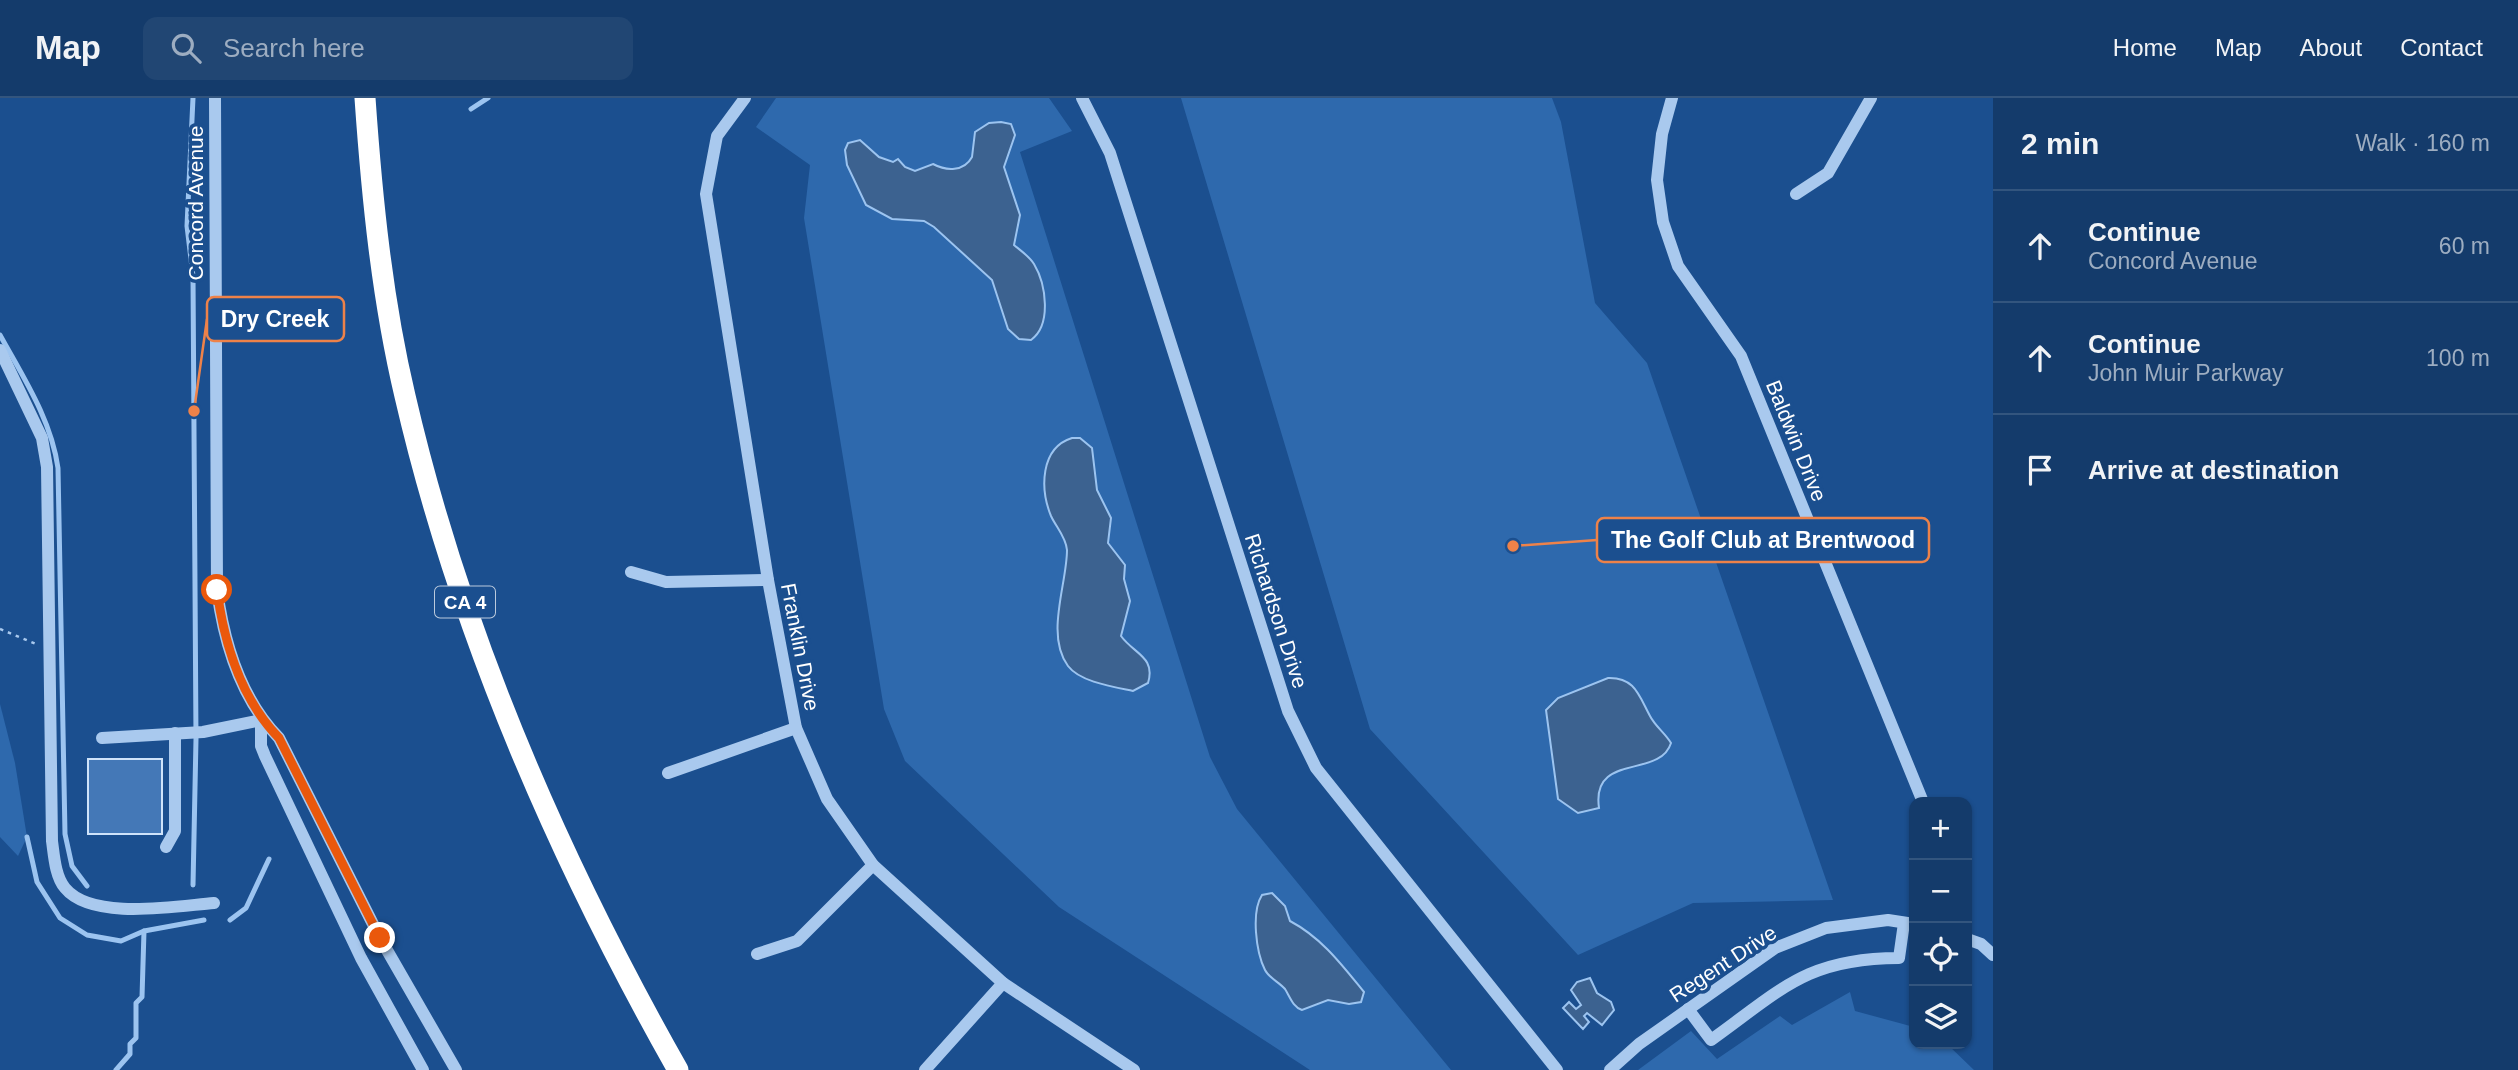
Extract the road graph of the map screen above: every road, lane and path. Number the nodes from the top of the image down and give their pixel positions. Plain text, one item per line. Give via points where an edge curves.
1 (215, 98) edge
2 (365, 98) edge
3 (745, 98) edge
4 (1082, 98) edge
5 (1672, 98) edge
6 (1871, 98) edge
7 (1796, 194) dead end
8 (0, 350) edge
9 (631, 572) dead end
10 (768, 580) junction
11 (0, 629) edge
12 (48, 649) junction
13 (261, 720) junction
14 (796, 728) junction
15 (175, 733) junction
16 (102, 738) dead end
17 (668, 773) dead end
18 (1921, 797) edge
19 (166, 847) dead end
20 (873, 865) junction
21 (214, 903) dead end
22 (1909, 924) edge
23 (1972, 941) edge
24 (757, 954) dead end
25 (1993, 955) edge
26 (1003, 983) junction
27 (1688, 1010) junction
28 (423, 1070) edge
29 (456, 1070) edge
30 (678, 1070) edge
31 (925, 1070) edge
32 (1134, 1070) edge
33 (1557, 1070) edge
34 (1610, 1070) edge

1 - 13 street, Concord Avenue via 217,590 234,664
2 - 30 highway, CA 4 via 386,301 404,396 443,537 492,680 561,850
3 - 10 street, Franklin Drive via 717,136 706,194
4 - 33 street, Richardson Drive via 1110,153 1288,711 1316,768
5 - 18 street, Baldwin Drive via 1657,180 1663,222 1678,266 1741,356
6 - 7 street via 1828,173
8 - 12 street via 42,438 47,467
9 - 10 street via 666,582
10 - 14 street, Franklin Drive
11 - 12 path
12 - 21 street via 52,841 64,888 95,905 131,909
13 - 15 street
13 - 28 street via 265,756 361,958
13 - 29 street via 279,738 380,938
14 - 17 street
14 - 20 street, Franklin Drive via 827,799
15 - 16 street
15 - 19 street via 175,831
20 - 24 street via 797,941
20 - 26 street, Franklin Drive
22 - 27 street, Regent Drive via 1888,920 1826,928 1775,948
22 - 27 street via 1899,958 1865,958 1810,972 1711,1040
23 - 25 street
26 - 31 street
26 - 32 street, Franklin Drive
27 - 34 street, Regent Drive

